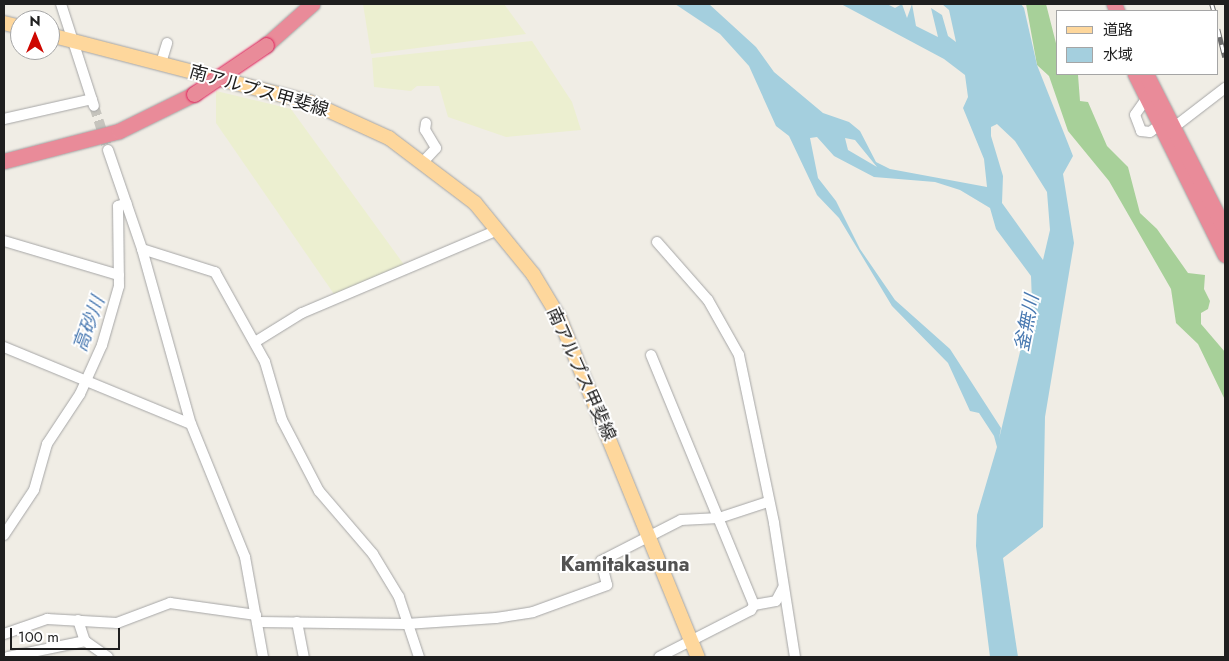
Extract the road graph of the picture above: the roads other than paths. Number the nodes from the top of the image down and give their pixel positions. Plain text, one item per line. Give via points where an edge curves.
1 (61, 4) edge
2 (312, 4) edge
3 (60, 37) edge
4 (71, 40) junction
5 (167, 43) dead end
6 (161, 63) junction
7 (1135, 75) edge
8 (1146, 75) edge
9 (1225, 88) edge
10 (4, 119) edge
11 (426, 123) dead end
12 (1166, 124) junction
13 (108, 150) tunnel mouth
14 (4, 161) edge
15 (423, 162) junction
16 (127, 203) junction
17 (498, 230) junction
18 (1225, 230) edge
19 (4, 241) edge
20 (656, 242) dead end
21 (142, 249) junction
22 (1225, 254) edge
23 (119, 275) junction
24 (255, 342) junction
25 (4, 347) edge
26 (651, 355) dead end
27 (86, 383) junction
28 (191, 424) junction
29 (768, 502) junction
30 (718, 518) junction
31 (4, 535) edge
32 (649, 537) junction
33 (780, 559) junction
34 (754, 605) junction
35 (257, 618) junction
36 (78, 620) junction
37 (298, 622) junction
38 (406, 624) junction
39 (4, 634) edge
40 (85, 641) junction
41 (692, 642) junction
42 (8, 657) edge
43 (108, 657) edge
44 (263, 657) edge
45 (304, 657) edge
46 (419, 657) edge
47 (659, 657) edge
48 (698, 657) edge
49 (795, 657) edge

1 - 4 street
2 - 14 highway, bridge via 266,45 194,94 119,131
3 - 4 main road, 南アルプス甲斐線
4 - 6 main road, 南アルプス甲斐線
4 - 10 street via 93,102
5 - 6 street
6 - 15 main road, 南アルプス甲斐線 via 310,102 364,124
7 - 12 highway via 1146,99
8 - 12 highway
9 - 12 street
11 - 15 street via 425,130 436,148
12 - 18 highway
12 - 22 highway
13 - 16 street
15 - 17 main road, 南アルプス甲斐線 via 475,203
16 - 21 street
16 - 23 street via 118,206
17 - 24 street via 302,313
17 - 32 main road, 南アルプス甲斐線 via 533,274 559,317
19 - 23 street
20 - 29 street via 708,300 735,345
21 - 24 street via 215,272
21 - 28 street
23 - 27 street via 117,298
24 - 38 street via 282,420 319,491 373,554 399,597
25 - 27 street
26 - 30 street
27 - 28 street
27 - 31 street via 47,444 34,490
28 - 35 street via 245,557
29 - 30 street
29 - 33 street
30 - 32 street via 680,520
30 - 34 street
32 - 38 street via 601,561 607,585 533,612
32 - 41 main road, 南アルプス甲斐線
33 - 34 street via 781,598
33 - 49 street
34 - 41 street
35 - 36 street via 181,603 117,623
35 - 37 street
35 - 44 street
36 - 39 street via 46,619
36 - 40 street
37 - 38 street
37 - 45 street
38 - 46 street
40 - 42 street
40 - 43 street
41 - 47 street
41 - 48 main road, 南アルプス甲斐線

